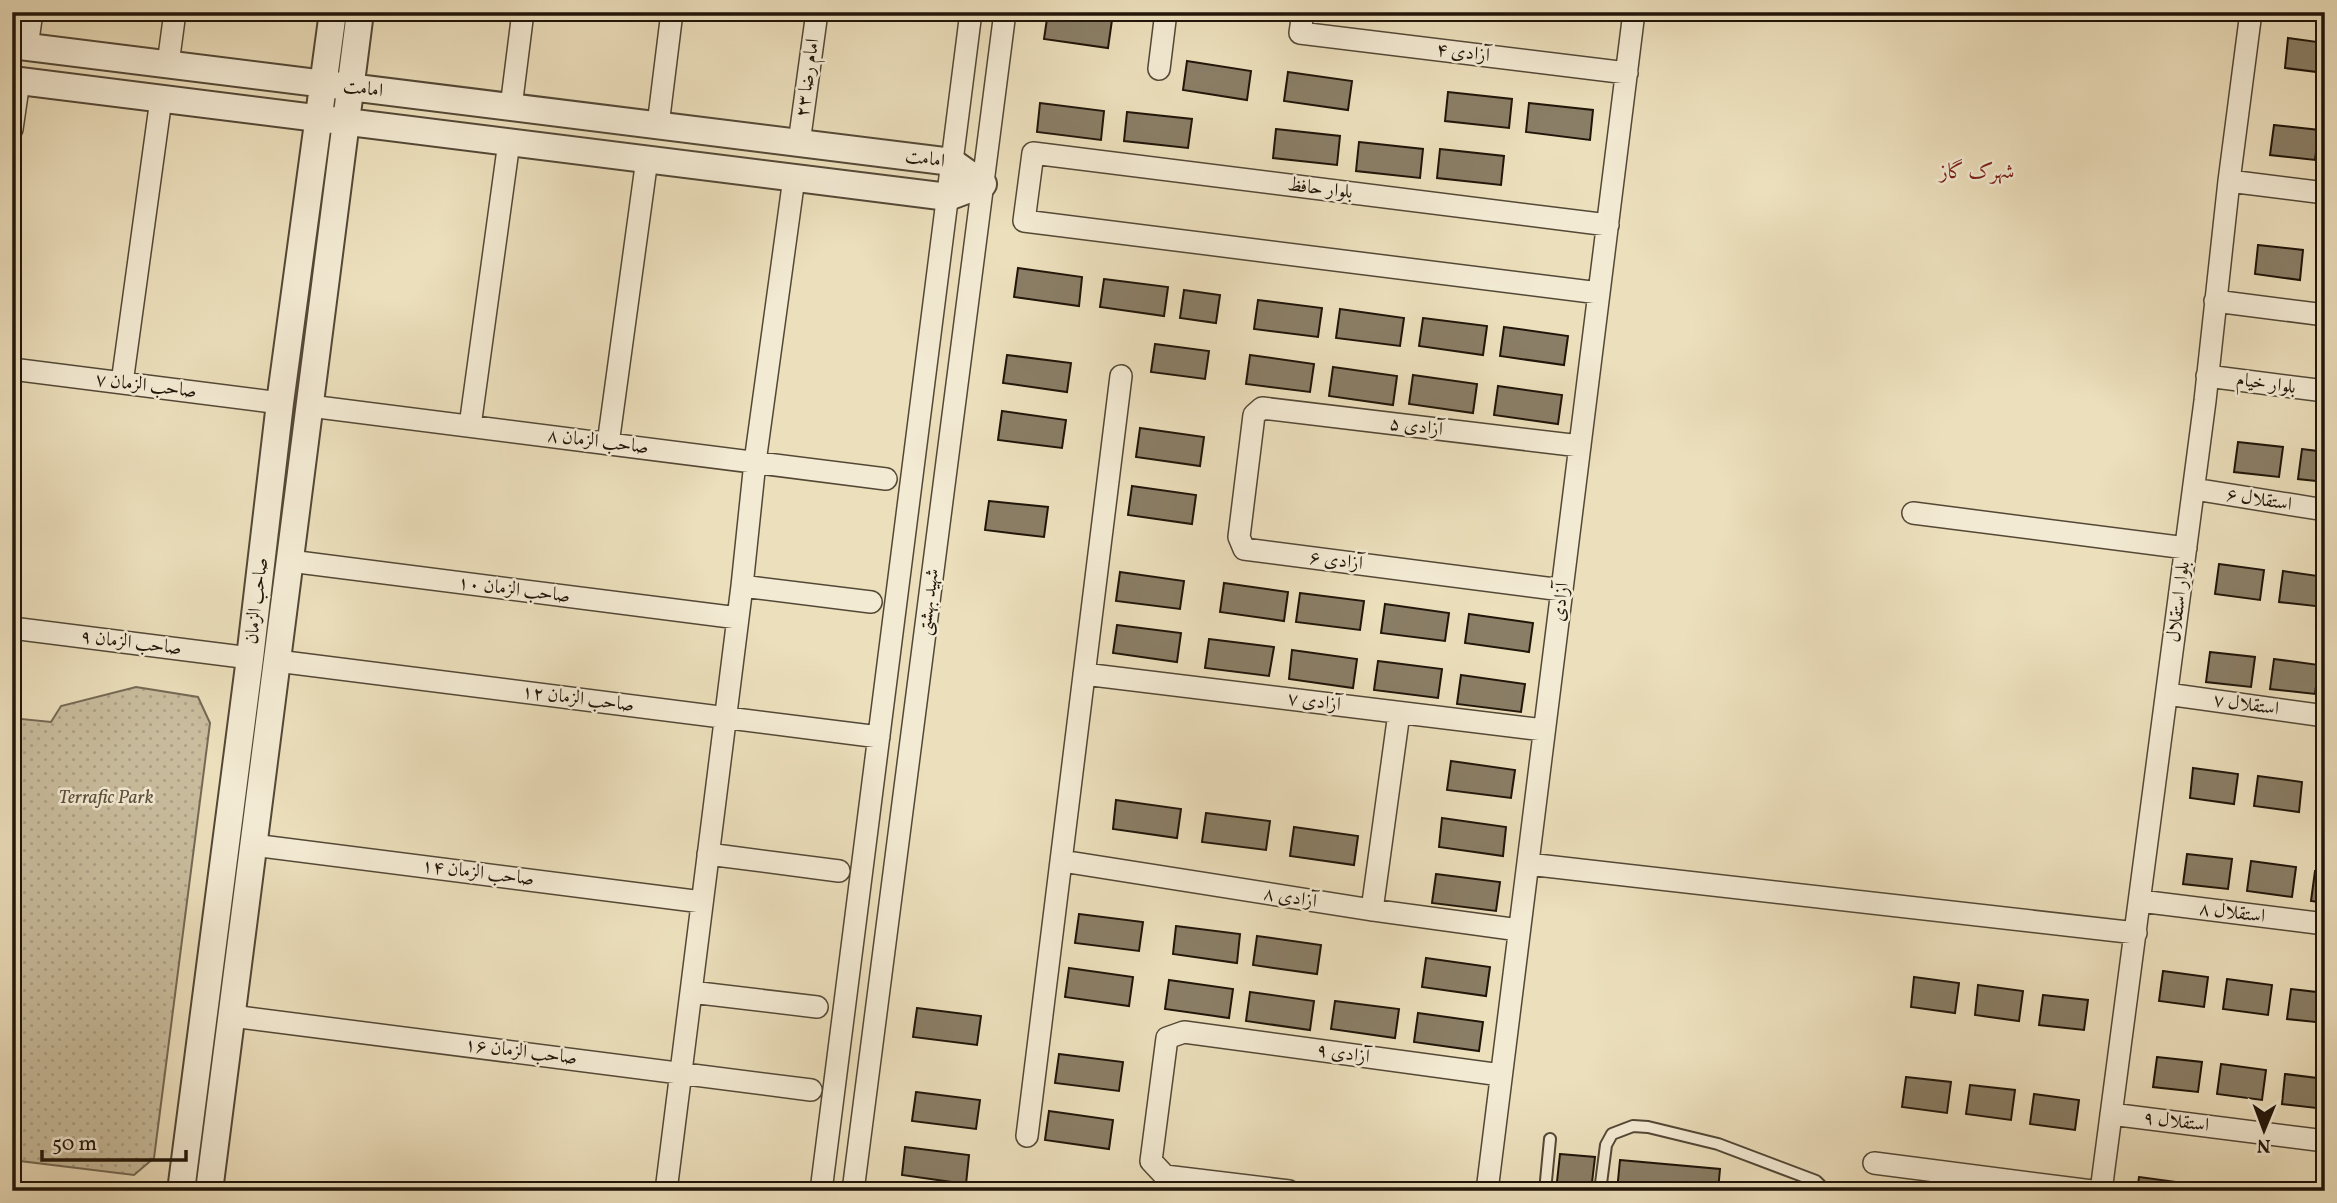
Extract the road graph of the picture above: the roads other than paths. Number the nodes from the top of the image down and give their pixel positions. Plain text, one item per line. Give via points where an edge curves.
1 (32, 12) edge
2 (175, 12) edge
3 (333, 12) edge
4 (360, 12) edge
5 (523, 12) edge
6 (673, 12) edge
7 (817, 12) edge
8 (971, 12) edge
9 (1005, 12) edge
10 (1166, 12) edge
11 (1634, 12) edge
12 (2251, 12) edge
13 (1301, 23) edge
14 (20, 46) edge
15 (168, 64) junction
16 (1159, 69) dead end
17 (1626, 73) junction
18 (16, 81) edge
19 (324, 84) junction
20 (351, 87) junction
21 (161, 99) junction
22 (511, 107) junction
23 (319, 118) junction
24 (346, 122) junction
25 (657, 125) junction
26 (12, 129) edge
27 (509, 142) junction
28 (799, 143) junction
29 (648, 159) junction
30 (952, 162) junction
31 (794, 178) junction
32 (2229, 181) junction
33 (983, 184) junction
34 (2325, 193) edge
35 (948, 197) junction
36 (1608, 225) junction
37 (1599, 293) junction
38 (2216, 301) junction
39 (2325, 315) edge
40 (12, 369) edge
41 (1121, 376) dead end
42 (2207, 376) junction
43 (122, 383) junction
44 (2325, 391) edge
45 (280, 403) junction
46 (310, 406) junction
47 (1254, 415) joint
48 (470, 426) junction
49 (608, 444) junction
50 (1580, 446) junction
51 (755, 462) junction
52 (886, 478) dead end
53 (2194, 489) junction
54 (2325, 510) edge
55 (1913, 513) dead end
56 (2186, 548) junction
57 (290, 561) junction
58 (742, 586) junction
59 (1562, 590) junction
60 (871, 602) dead end
61 (738, 618) junction
62 (12, 628) edge
63 (250, 658) junction
64 (277, 661) junction
65 (1084, 674) junction
66 (2167, 694) junction
67 (1398, 713) junction
68 (2325, 716) edge
69 (726, 717) junction
70 (1544, 730) junction
71 (879, 737) junction
72 (253, 845) junction
73 (708, 854) junction
74 (1062, 861) junction
75 (1528, 864) junction
76 (839, 871) dead end
77 (2140, 901) junction
78 (702, 902) junction
79 (1372, 911) junction
80 (2325, 924) edge
81 (1519, 930) junction
82 (2136, 933) junction
83 (691, 992) junction
84 (817, 1007) dead end
85 (232, 1016) junction
86 (681, 1072) junction
87 (1501, 1075) junction
88 (811, 1090) dead end
89 (2111, 1114) junction
90 (1027, 1136) dead end
91 (1550, 1139) dead end
92 (2325, 1141) edge
93 (1874, 1163) dead end
94 (181, 1191) edge
95 (209, 1191) edge
96 (666, 1191) edge
97 (821, 1191) edge
98 (853, 1191) edge
99 (1289, 1191) edge
100 (1487, 1191) edge
101 (1545, 1191) edge
102 (1601, 1191) edge
103 (1826, 1191) edge
104 (2092, 1191) edge
105 (2101, 1191) edge

1 - 14 street
2 - 15 street
3 - 19 street, صاحب الزمان
4 - 20 street, صاحب الزمان
5 - 22 street
6 - 25 street
7 - 28 street, امام رضا ۲۳
8 - 30 street, شهید بهشتی
9 - 33 street, شهید بهشتی
10 - 16 street
11 - 17 street, آزادی
12 - 32 street, بلوار استقلال
13 - 17 street, آزادی ۴
14 - 15 street, امامت
15 - 19 street, امامت
17 - 36 street, آزادی
18 - 21 street, امامت
18 - 26 street
19 - 20 street, امامت
19 - 23 street, صاحب الزمان
20 - 22 street, امامت
20 - 24 street, صاحب الزمان
21 - 23 street, امامت
21 - 43 street
22 - 25 street, امامت
23 - 24 street, امامت
23 - 45 street, صاحب الزمان
24 - 27 street, امامت
24 - 46 street, صاحب الزمان
25 - 28 street, امامت
27 - 29 street, امامت
27 - 48 street
28 - 30 street, امامت
29 - 31 street, امامت
29 - 49 street
30 - 33 street, امامت
30 - 35 street, شهید بهشتی
31 - 35 street, امامت
31 - 51 street
32 - 34 street
32 - 38 street, بلوار استقلال
33 - 35 street, امامت
33 - 98 street, شهید بهشتی
35 - 71 street, شهید بهشتی
36 - 37 street, آزادی
36 - 37 street, بلوار حافظ via 1033,153 1024,221
37 - 50 street, آزادی
38 - 39 street
38 - 42 street, بلوار استقلال
40 - 43 street, صاحب الزمان ۷
41 - 65 street
42 - 44 street, بلوار خیام
42 - 53 street, بلوار استقلال
43 - 45 street, صاحب الزمان ۷
45 - 46 street
45 - 63 street, صاحب الزمان
46 - 48 street, صاحب الزمان ۸
46 - 57 street, صاحب الزمان
47 - 50 street, آزادی ۵ via 1262,408
47 - 59 street, آزادی ۶ via 1239,537 1244,549
48 - 49 street, صاحب الزمان ۸
49 - 51 street, صاحب الزمان ۸
50 - 59 street, آزادی
51 - 52 street, صاحب الزمان ۸
51 - 58 street
53 - 54 street, استقلال ۶
53 - 56 street, بلوار استقلال
55 - 56 street
56 - 66 street, بلوار استقلال
57 - 61 street, صاحب الزمان ۱۰
57 - 64 street, صاحب الزمان
58 - 60 street
58 - 61 street
59 - 70 street, آزادی
61 - 69 street
62 - 63 street, صاحب الزمان ۹
63 - 64 street
63 - 94 street, صاحب الزمان
64 - 69 street, صاحب الزمان ۱۲
64 - 72 street, صاحب الزمان
65 - 67 street, آزادی ۷
65 - 74 street
66 - 68 street, استقلال ۷
66 - 77 street, بلوار استقلال
67 - 70 street, آزادی ۷
67 - 79 street
69 - 71 street, صاحب الزمان ۱۲
69 - 73 street
70 - 75 street, آزادی
71 - 97 street, شهید بهشتی
72 - 78 street, صاحب الزمان ۱۴
72 - 85 street, صاحب الزمان
73 - 76 street
73 - 78 street
74 - 79 street, آزادی ۸
74 - 90 street
75 - 81 street, آزادی
75 - 82 street
77 - 80 street, استقلال ۸
77 - 82 street, بلوار استقلال
78 - 83 street
79 - 81 street, آزادی ۸
81 - 87 street, آزادی
82 - 89 street, بلوار استقلال
83 - 84 street
83 - 86 street
85 - 86 street, صاحب الزمان ۱۶
85 - 95 street, صاحب الزمان
86 - 88 street, صاحب الزمان ۱۶
86 - 96 street
87 - 99 street, آزادی ۹ via 1184,1032 1167,1038 1151,1161 1165,1176
87 - 100 street, آزادی
89 - 92 street, استقلال ۹
89 - 105 street, بلوار استقلال
91 - 101 lane
93 - 104 street
102 - 103 lane via 1606,1145 1612,1134 1633,1126 1718,1144 1816,1181

